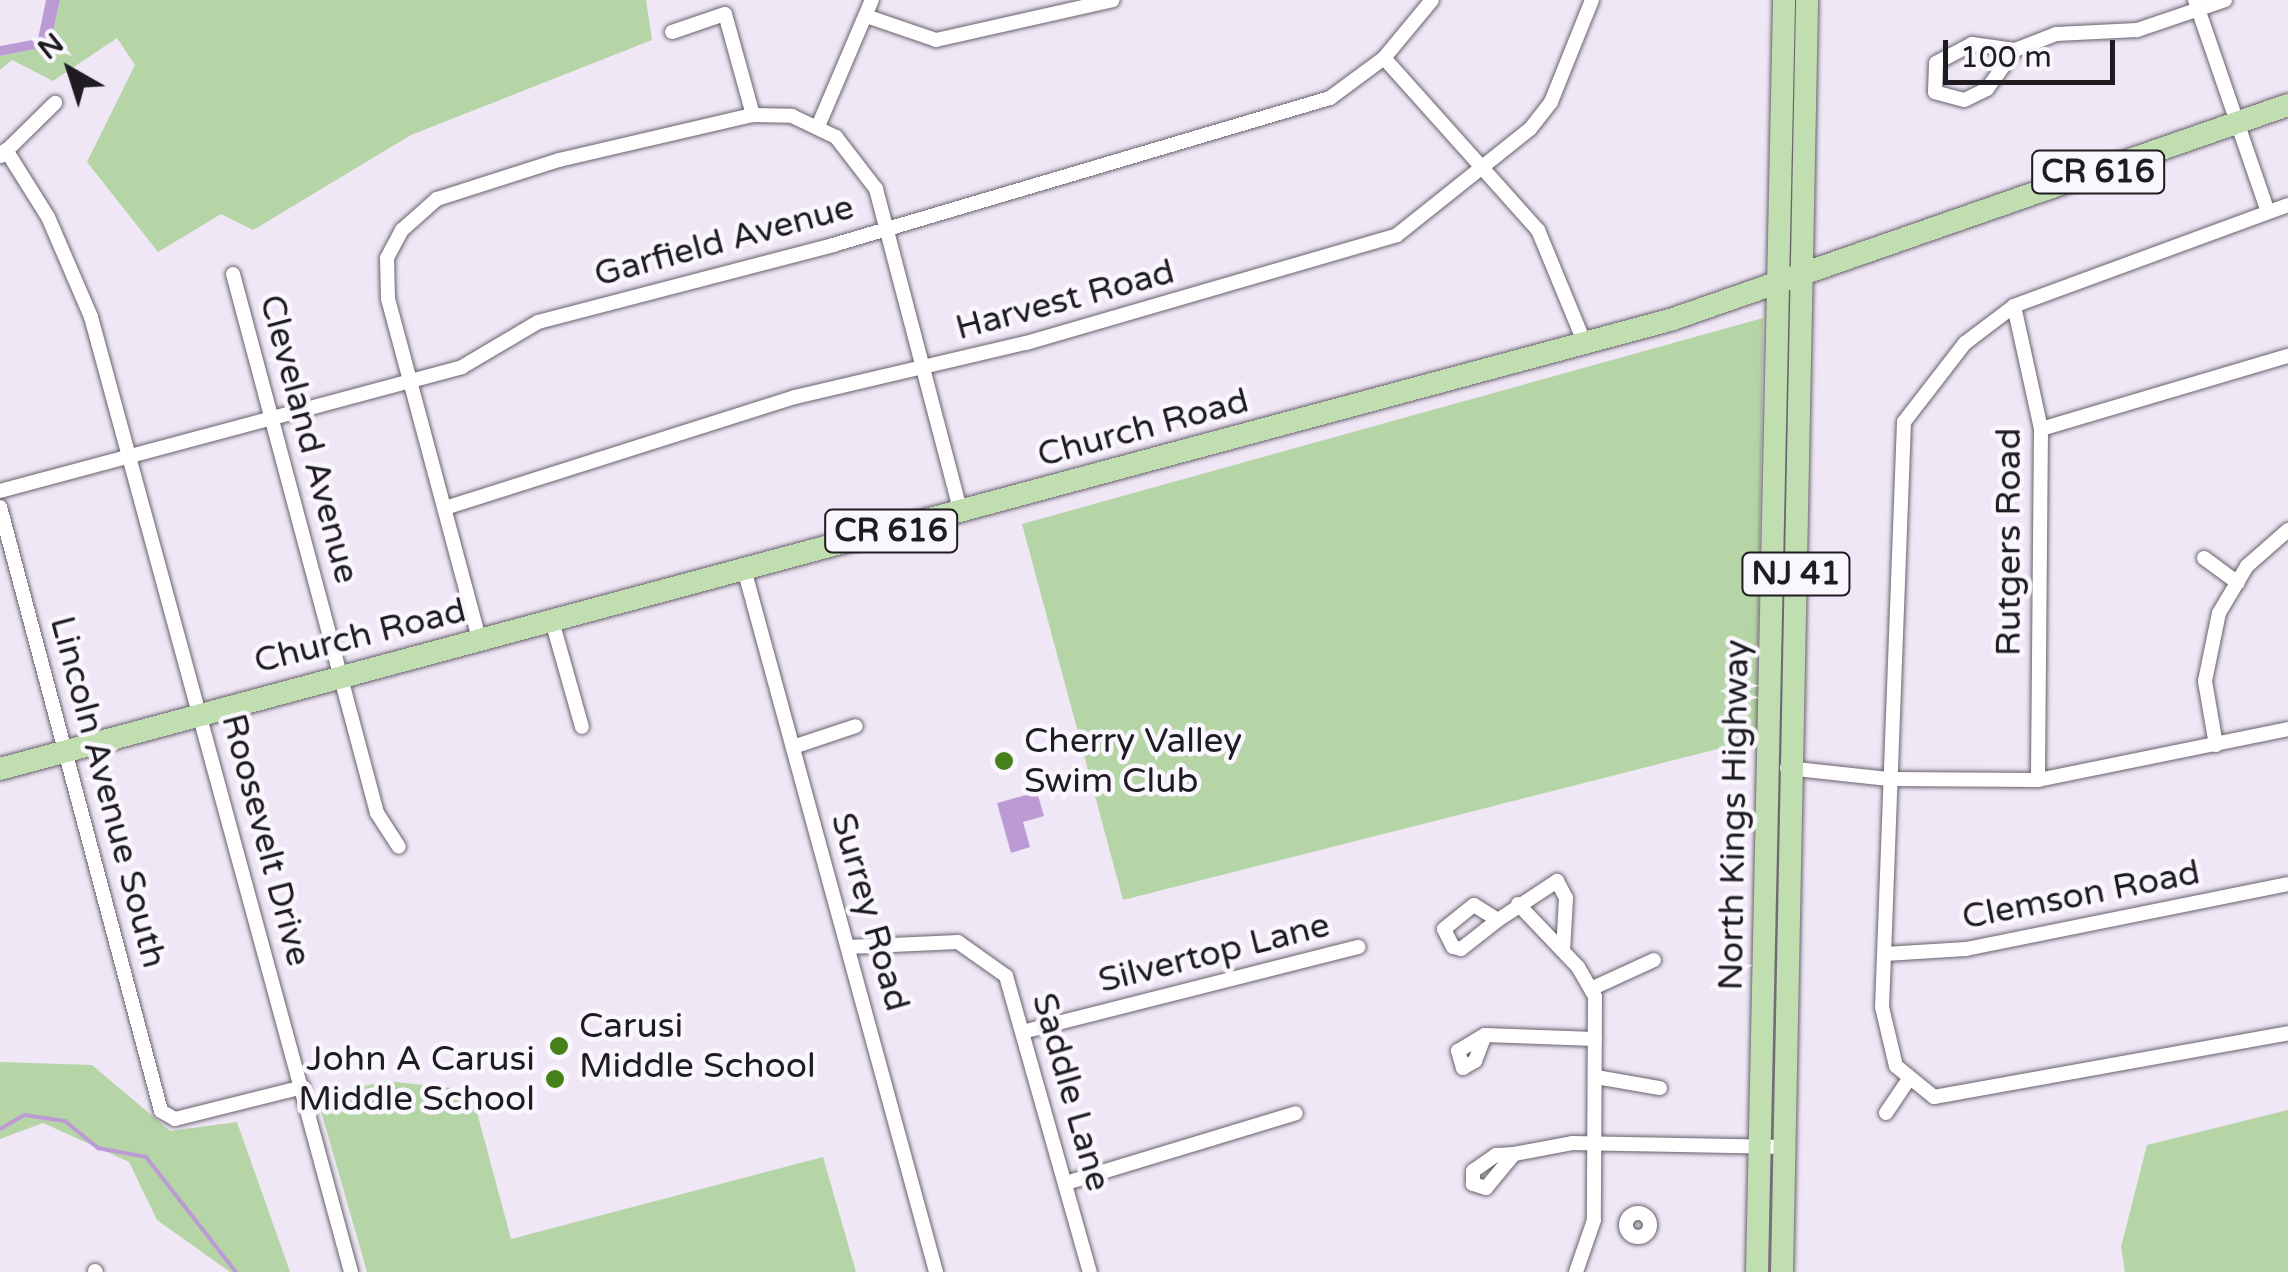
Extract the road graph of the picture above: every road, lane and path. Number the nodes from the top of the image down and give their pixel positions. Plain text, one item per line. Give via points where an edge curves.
1 (872, 0) edge
2 (1112, 0) edge
3 (1432, 0) edge
4 (1592, 0) edge
5 (1784, 0) edge
6 (1806, 0) edge
7 (2225, 0) edge
8 (2197, 6) edge
9 (869, 16) junction
10 (672, 32) dead end
11 (2014, 50) junction
12 (1384, 58) junction
13 (56, 103) dead end
14 (2288, 105) edge
15 (752, 115) junction
16 (2241, 122) junction
17 (819, 124) junction
18 (3, 153) edge
19 (1487, 170) junction
20 (2288, 206) edge
21 (2268, 212) junction
22 (887, 229) junction
23 (233, 274) dead end
24 (1789, 278) junction
25 (2014, 306) junction
26 (1585, 344) junction
27 (2288, 356) edge
28 (923, 368) junction
29 (412, 380) junction
30 (272, 422) junction
31 (2040, 429) junction
32 (133, 455) junction
33 (0, 491) edge
34 (0, 506) edge
35 (445, 508) junction
36 (960, 513) junction
37 (2288, 530) edge
38 (2204, 558) dead end
39 (744, 569) junction
40 (2238, 582) junction
41 (552, 621) junction
42 (480, 642) junction
43 (342, 677) junction
44 (200, 714) junction
45 (856, 726) dead end
46 (582, 727) dead end
47 (2288, 729) edge
48 (2216, 746) junction
49 (792, 747) junction
50 (66, 751) junction
51 (1782, 768) junction
52 (0, 769) edge
53 (1888, 779) junction
54 (2038, 780) junction
55 (399, 847) dead end
56 (2288, 884) edge
57 (1518, 904) junction
58 (1498, 920) dead end
59 (848, 947) junction
60 (1359, 947) dead end
61 (1563, 951) junction
62 (1884, 954) junction
63 (1654, 960) dead end
64 (1593, 988) junction
65 (1026, 1032) junction
66 (2288, 1033) edge
67 (1485, 1036) dead end
68 (1595, 1039) junction
69 (1596, 1077) junction
70 (1908, 1080) junction
71 (303, 1087) junction
72 (1660, 1088) dead end
73 (1886, 1113) dead end
74 (1296, 1114) dead end
75 (1596, 1142) junction
76 (1773, 1146) junction
77 (1514, 1154) dead end
78 (1066, 1183) junction
79 (351, 1272) edge
80 (936, 1272) edge
81 (1090, 1272) edge
82 (1576, 1272) edge
83 (1758, 1272) edge
84 (1782, 1272) edge

1 - 9 street
2 - 9 street via 936,40
3 - 12 street, Garfield Avenue
4 - 19 street, Harvest Road via 1551,102
5 - 24 main road, North Kings Highway / NJ 41
6 - 24 main road, North Kings Highway / NJ 41
7 - 8 street
8 - 11 street via 2137,30 2056,34
8 - 16 street
9 - 17 street
10 - 15 street via 725,14
11 - 11 street via 1986,42 1948,55 1932,70 1936,92 1964,100 1986,89
12 - 19 street
12 - 22 street, Garfield Avenue via 1330,98
13 - 18 street
14 - 16 main road, Church Road / CR 616
15 - 17 street
15 - 29 street via 558,160 420,210 386,258 388,299
16 - 21 street
16 - 24 main road, Church Road / CR 616
17 - 22 street via 865,170
18 - 32 street, Roosevelt Drive via 71,264
19 - 26 street via 1553,253
19 - 28 street, Harvest Road via 1363,250
20 - 21 street
21 - 25 street
22 - 28 street
22 - 29 street, Garfield Avenue via 538,322 462,366
23 - 30 street, Cleveland Avenue
24 - 26 main road, Church Road / CR 616
24 - 51 main road, North Kings Highway / NJ 41
25 - 31 street, Rutgers Road
25 - 53 street via 1966,343 1904,422
26 - 36 main road, Church Road / CR 616
27 - 31 street
28 - 35 street, Harvest Road via 796,396
28 - 36 street
29 - 30 street, Garfield Avenue
29 - 35 street
30 - 32 street, Garfield Avenue
30 - 43 street, Cleveland Avenue
31 - 54 street, Rutgers Road
32 - 33 street, Garfield Avenue
32 - 44 street, Roosevelt Drive
34 - 50 street, Lincoln Avenue South
35 - 42 street
36 - 39 main road, Church Road / CR 616
37 - 40 street
38 - 40 street
39 - 41 main road, Church Road / CR 616
39 - 49 street, Surrey Road
40 - 48 street via 2209,648
41 - 42 main road, Church Road / CR 616
41 - 46 street
42 - 43 main road, Church Road / CR 616
43 - 44 main road, Church Road / CR 616
43 - 55 street, Cleveland Avenue via 377,813
44 - 50 main road, Church Road / CR 616
44 - 71 street, Roosevelt Drive
45 - 49 street
47 - 48 street
48 - 54 street
49 - 59 street, Surrey Road
50 - 52 main road, Church Road / CR 616
50 - 71 street, Lincoln Avenue South via 162,1111 175,1119
51 - 53 street
51 - 76 main road, North Kings Highway / NJ 41
53 - 54 street
53 - 62 street
56 - 62 street, Clemson Road via 1966,949
57 - 58 street
57 - 61 street
57 - 61 street via 1550,880 1566,898
59 - 65 street, Saddle Lane via 917,940 971,948 1006,976
59 - 80 street, Surrey Road
60 - 65 street, Silvertop Lane
61 - 64 street
62 - 70 street via 1883,1032
63 - 64 street
64 - 68 street
65 - 78 street, Saddle Lane
66 - 70 street via 1958,1097 1934,1097
67 - 68 street
68 - 69 street
69 - 72 street
69 - 75 street
70 - 73 street
71 - 79 street, Roosevelt Drive
74 - 78 street
75 - 76 street
75 - 77 street
75 - 82 street via 1608,1223
76 - 83 main road, North Kings Highway / NJ 41
76 - 84 main road, North Kings Highway / NJ 41
78 - 81 street, Saddle Lane

